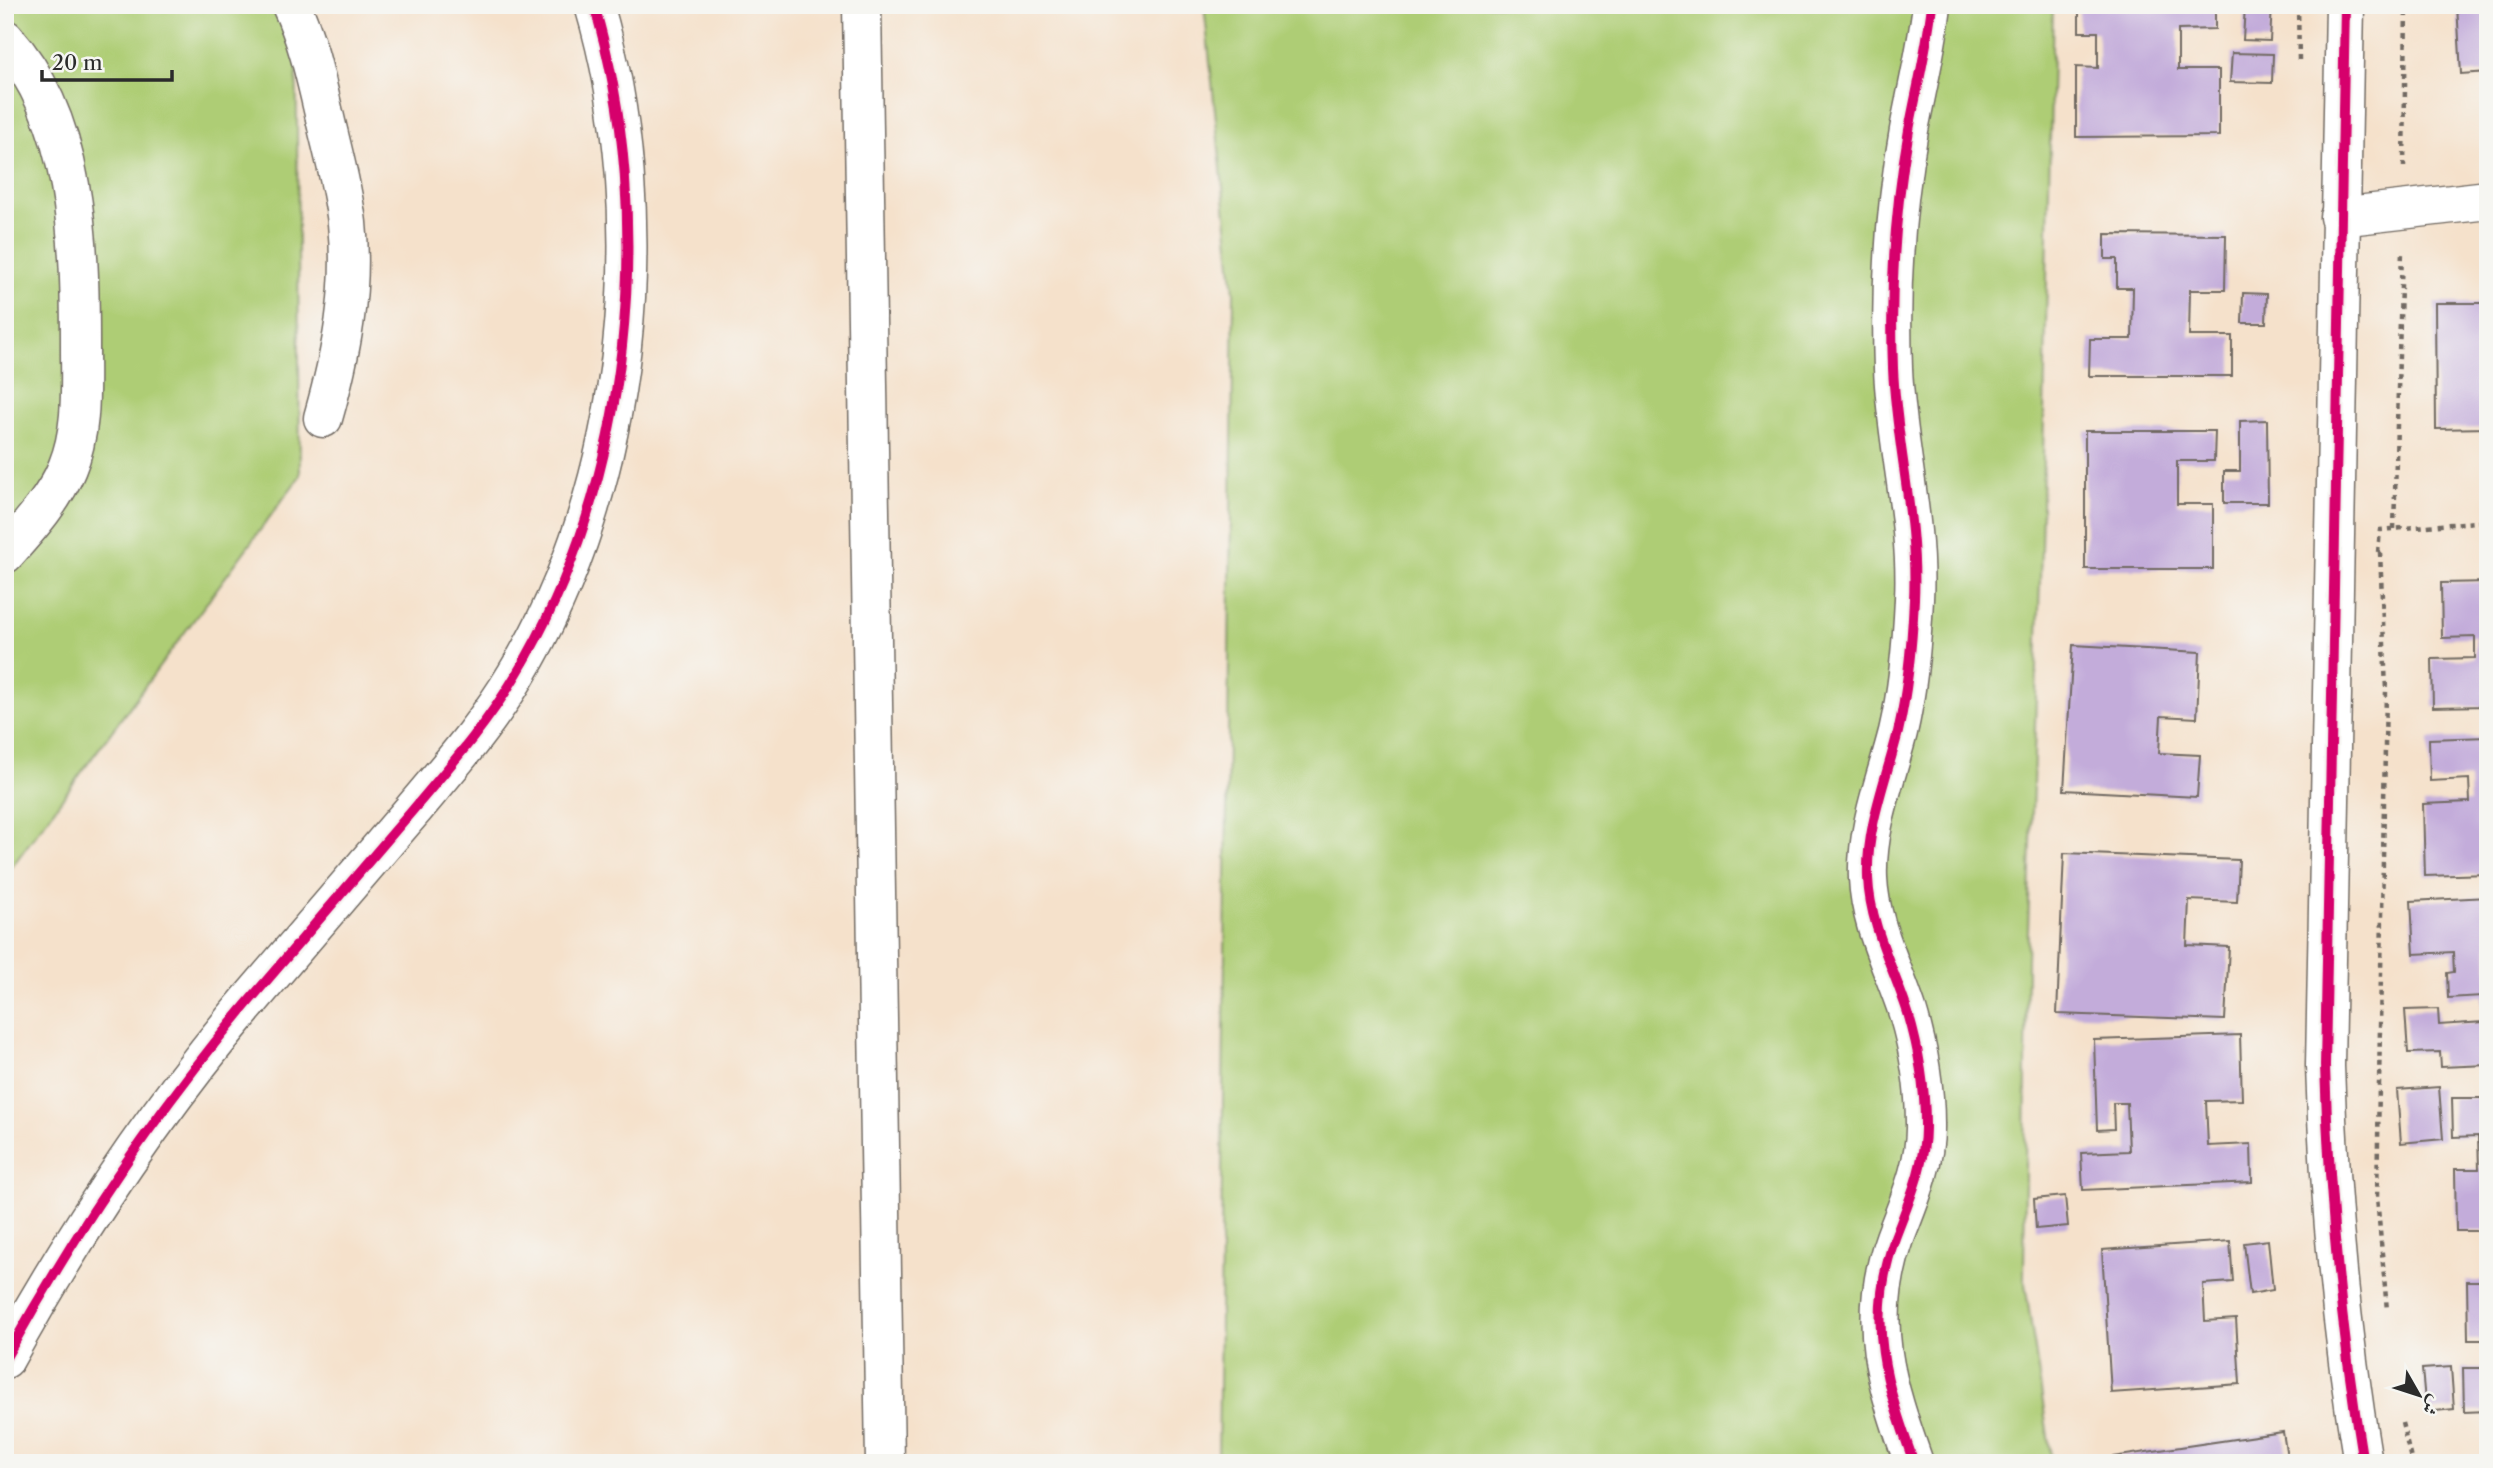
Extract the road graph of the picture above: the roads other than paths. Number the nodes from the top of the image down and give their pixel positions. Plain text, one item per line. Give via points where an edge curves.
1 (291, 5) edge
2 (594, 5) edge
3 (862, 5) edge
4 (1932, 5) edge
5 (2345, 5) edge
6 (5, 39) edge
7 (2488, 200) edge
8 (2339, 217) junction
9 (323, 418) dead end
10 (5, 554) edge
11 (5, 1359) edge
12 (885, 1463) edge
13 (1914, 1463) edge
14 (2363, 1463) edge

1 - 9 street via 313,67 347,223 345,322
2 - 11 street via 615,101 624,174 624,323 599,469 552,609 516,676 473,738 242,1010 136,1147
3 - 12 street
4 - 13 street via 1898,210 1893,289 1894,382 1912,527 1914,594 1899,729 1871,834 1868,877 1874,920 1923,1071 1926,1129 1916,1187 1888,1263 1878,1330 1884,1375
5 - 8 street
6 - 10 street via 44,99 62,148 80,256 80,387 78,428 67,468 47,503
7 - 8 street
8 - 14 street via 2327,1145 2339,1300

